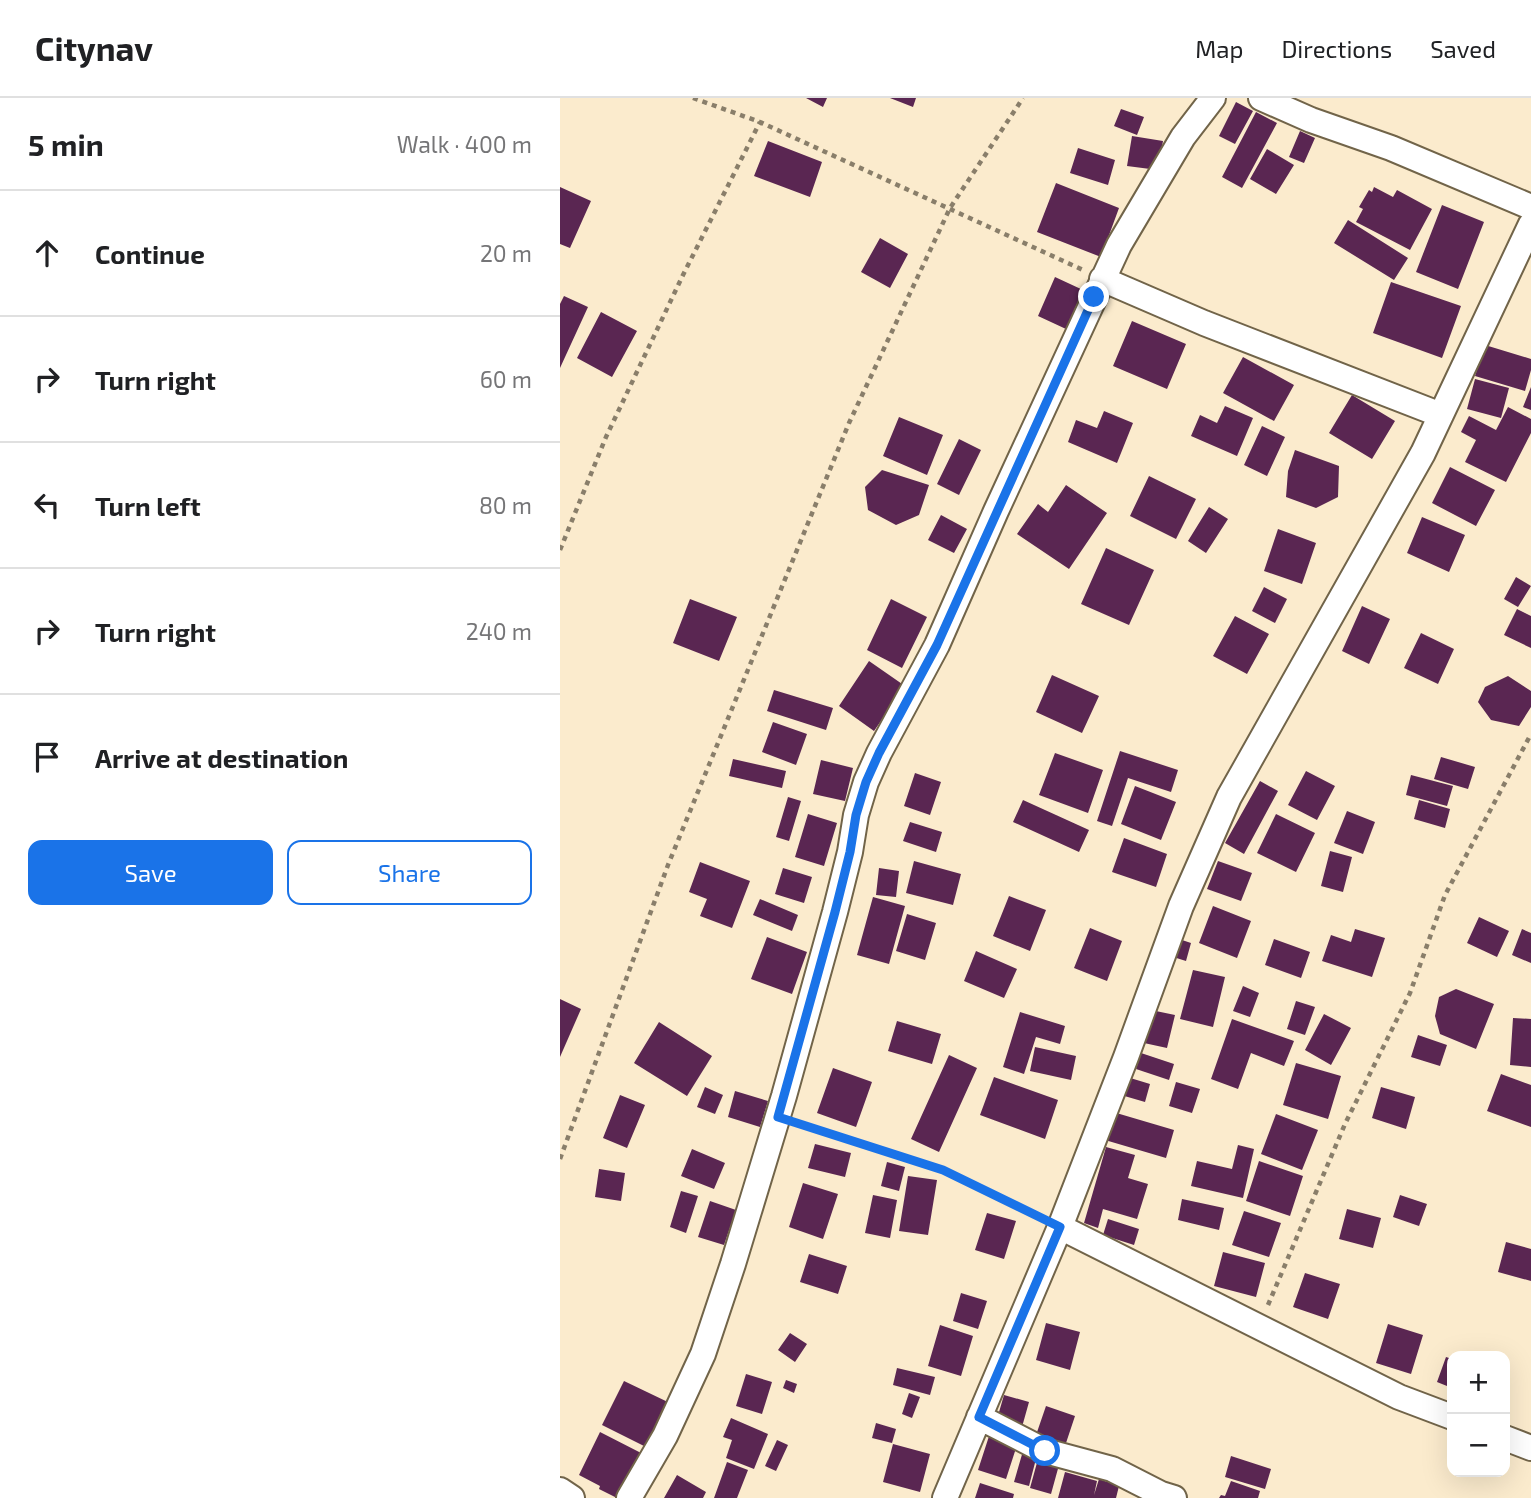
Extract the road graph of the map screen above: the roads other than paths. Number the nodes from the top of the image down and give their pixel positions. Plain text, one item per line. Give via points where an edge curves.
1 (1213, 98) edge
2 (1261, 98) edge
3 (1531, 207) edge
4 (1531, 224) edge
5 (1102, 279) junction
6 (1441, 415) junction
7 (1060, 1227) junction
8 (1447, 1415) edge
9 (979, 1417) junction
10 (1510, 1440) edge
11 (1531, 1448) edge
12 (560, 1490) edge
13 (572, 1498) edge
14 (629, 1498) edge
15 (945, 1498) edge
16 (1174, 1498) edge

1 - 5 street via 1183,137
2 - 3 street
4 - 6 street
5 - 6 street
5 - 14 street via 937,645 866,782 835,912 733,1264 703,1354 665,1436
6 - 7 street via 1229,797 1181,906
7 - 8 street via 1399,1397
7 - 9 street
9 - 15 street
9 - 16 street via 1045,1451 1112,1469
10 - 11 street
12 - 13 street

